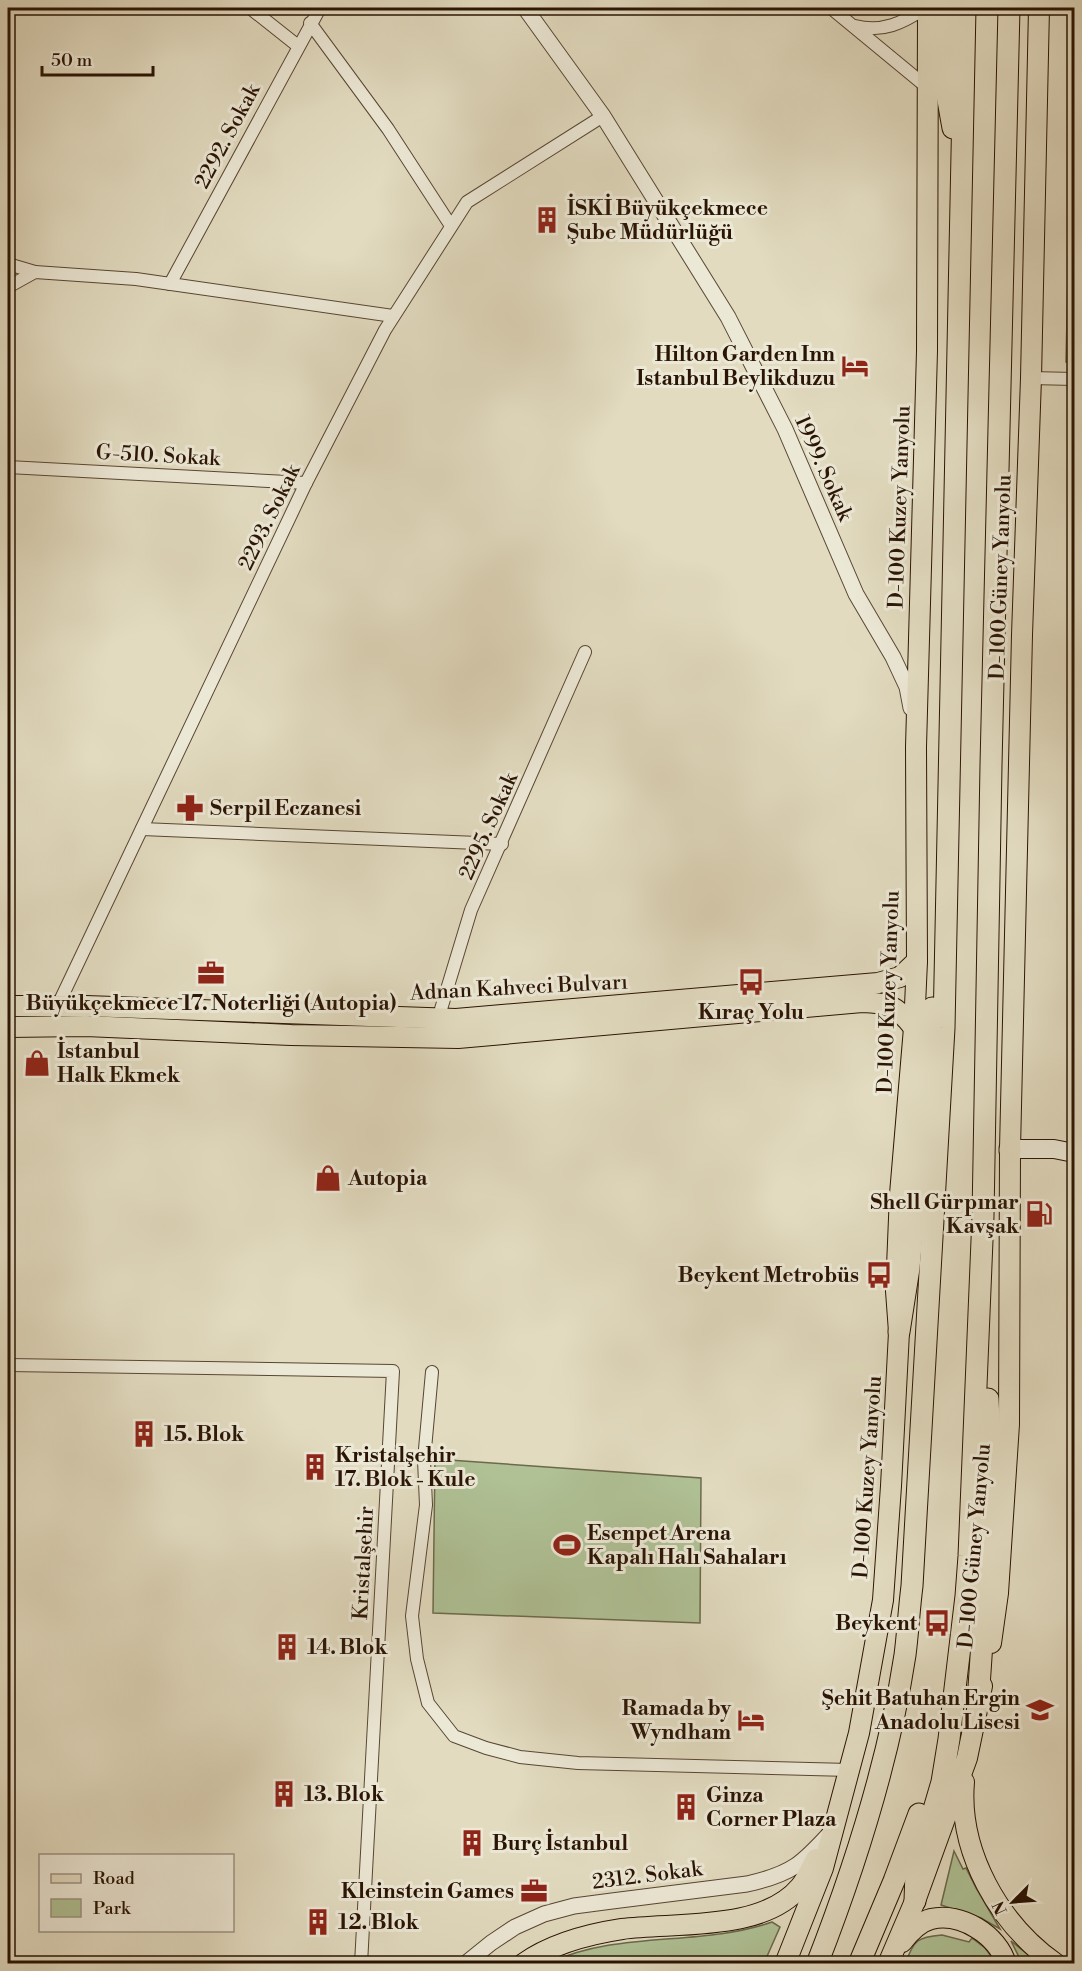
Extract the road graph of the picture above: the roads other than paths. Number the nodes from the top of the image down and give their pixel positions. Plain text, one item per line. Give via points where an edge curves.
1 (250, 8) edge
2 (320, 8) edge
3 (525, 8) edge
4 (831, 8) edge
5 (927, 8) edge
6 (945, 8) edge
7 (965, 8) edge
8 (1009, 8) edge
9 (1039, 8) edge
10 (310, 23) junction
11 (855, 26) junction
12 (298, 46) junction
13 (928, 88) junction
14 (603, 116) junction
15 (961, 157) junction
16 (451, 226) junction
17 (8, 264) edge
18 (35, 272) junction
19 (170, 284) junction
20 (8, 287) edge
21 (393, 316) junction
22 (1031, 378) junction
23 (1074, 379) edge
24 (8, 467) edge
25 (306, 483) junction
26 (585, 652) dead end
27 (916, 747) junction
28 (142, 829) junction
29 (502, 844) junction
30 (946, 921) junction
31 (917, 961) junction
32 (58, 1005) junction
33 (8, 1006) edge
34 (58, 1026) junction
35 (8, 1027) edge
36 (914, 1028) junction
37 (437, 1029) junction
38 (1016, 1150) junction
39 (1074, 1153) edge
40 (1074, 1161) edge
41 (899, 1332) junction
42 (978, 1349) junction
43 (8, 1365) edge
44 (432, 1372) dead end
45 (952, 1701) junction
46 (978, 1702) junction
47 (967, 1758) junction
48 (849, 1770) junction
49 (832, 1831) junction
50 (915, 1901) junction
51 (888, 1963) edge
52 (361, 1964) edge
53 (465, 1964) edge
54 (523, 1964) edge
55 (784, 1964) edge
56 (817, 1964) edge
57 (859, 1964) edge
58 (1006, 1964) edge
59 (1056, 1964) edge

1 - 12 street
2 - 10 street, 2292. Sokak
3 - 14 street, 1999. Sokak
4 - 11 street
5 - 11 street via 889,27
5 - 13 main road, D-100 Kuzey Yanyolu
6 - 15 highway via 946,89
7 - 15 highway
8 - 42 highway
9 - 22 main road, D-100 Güney Yanyolu
10 - 12 street, 2292. Sokak
10 - 16 street via 388,129
11 - 13 street
12 - 19 street, 2292. Sokak
13 - 27 main road, D-100 Kuzey Yanyolu via 927,351
14 - 16 street, 2293. Sokak via 467,201
14 - 27 street, 1999. Sokak via 728,317 785,429 856,594 908,687
15 - 30 highway
16 - 21 street, 2293. Sokak
17 - 18 street
18 - 19 street
18 - 20 street
19 - 21 street
21 - 25 street, 2293. Sokak
22 - 23 street
22 - 38 main road, D-100 Güney Yanyolu via 1021,646
24 - 25 street, G-510. Sokak
25 - 28 street, 2293. Sokak
26 - 29 street, 2295. Sokak
27 - 31 main road, D-100 Kuzey Yanyolu
28 - 29 street
28 - 32 street, 2293. Sokak
29 - 37 street, 2295. Sokak via 471,910
30 - 41 highway via 935,981 909,1269
30 - 56 highway via 936,1176 905,1653 875,1789 840,1906
31 - 36 main road, D-100 Kuzey Yanyolu
31 - 37 main road, Adnan Kahveci Bulvarı via 900,977 879,983
32 - 33 main road, Adnan Kahveci Bulvarı
32 - 34 main road
32 - 37 main road, Adnan Kahveci Bulvarı
34 - 35 main road, Adnan Kahveci Bulvarı
34 - 37 main road, Adnan Kahveci Bulvarı via 291,1035
36 - 37 main road, Adnan Kahveci Bulvarı via 892,1006 862,1002 479,1037
36 - 41 main road, D-100 Kuzey Yanyolu via 900,1194 896,1291
38 - 39 main road
38 - 40 main road
38 - 46 main road, D-100 Güney Yanyolu via 1009,1424 998,1593
41 - 48 main road, D-100 Kuzey Yanyolu via 883,1600 869,1688
42 - 45 highway via 966,1596
42 - 46 highway via 987,1383 989,1420
43 - 52 street, Kristalşehir via 393,1371
44 - 48 street via 424,1460 426,1505 412,1616 428,1703 454,1736 520,1757 578,1763
45 - 50 highway via 942,1782 916,1871
45 - 57 highway via 917,1820
46 - 47 main road, D-100 Güney Yanyolu
47 - 50 main road, D-100 Güney Yanyolu
47 - 59 main road via 964,1820 977,1863 1016,1929
48 - 49 main road, D-100 Kuzey Yanyolu
49 - 53 street, 2312. Sokak via 811,1854 779,1876 544,1914 515,1927
49 - 54 main road via 800,1887 766,1910 723,1921 621,1929 562,1945
49 - 55 main road, D-100 Kuzey Yanyolu via 823,1868
50 - 51 main road, D-100 Güney Yanyolu
51 - 58 main road via 922,1923 944,1918 963,1921 982,1931 996,1944

